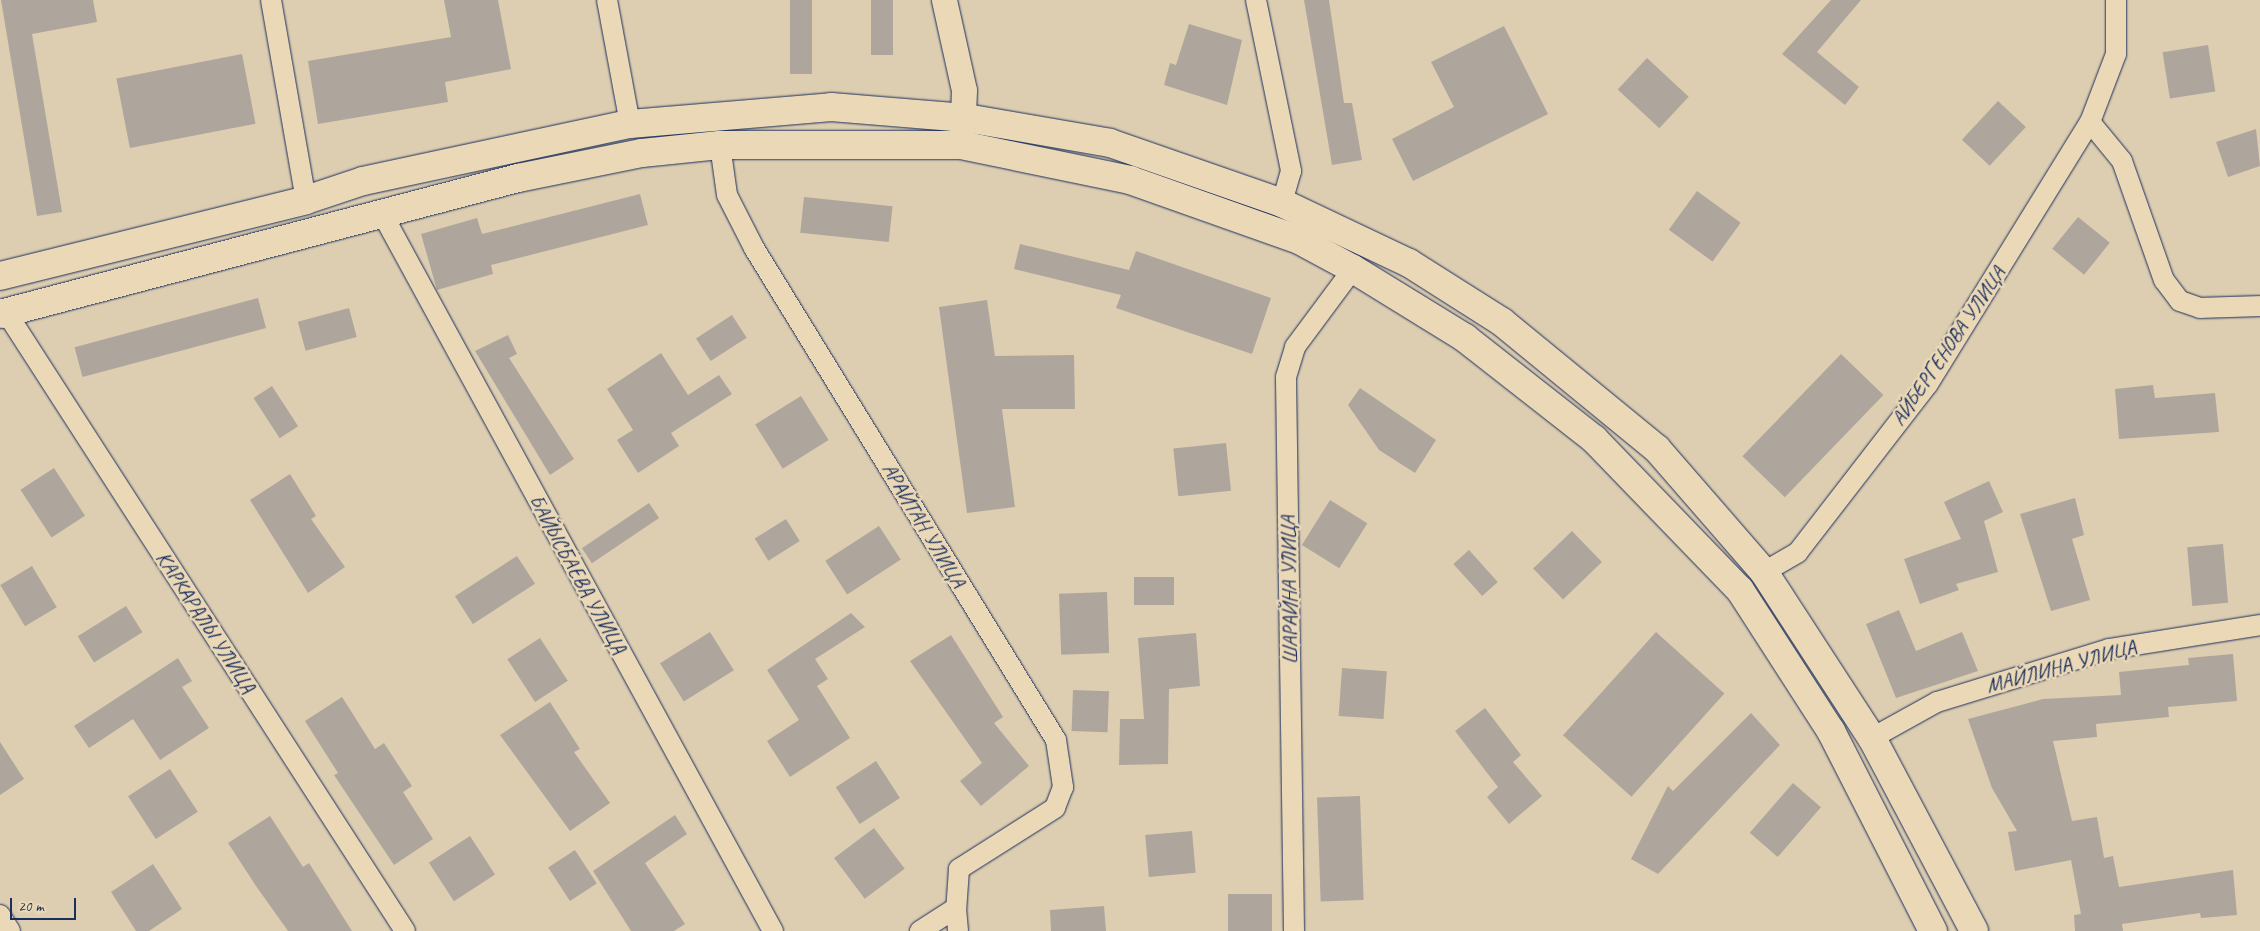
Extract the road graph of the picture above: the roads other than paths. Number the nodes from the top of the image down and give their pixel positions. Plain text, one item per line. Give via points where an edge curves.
1 (271, 0) edge
2 (607, 0) edge
3 (944, 0) edge
4 (1256, 0) edge
5 (2116, 0) edge
6 (966, 118) junction
7 (2090, 122) junction
8 (630, 124) junction
9 (720, 145) junction
10 (961, 145) junction
11 (306, 200) junction
12 (1282, 203) junction
13 (384, 217) junction
14 (1353, 269) junction
15 (0, 276) edge
16 (2260, 306) edge
17 (3, 313) edge
18 (1764, 572) junction
19 (2260, 625) edge
20 (1872, 738) junction
21 (956, 908) junction
22 (0, 916) edge
23 (10, 931) edge
24 (405, 931) edge
25 (773, 931) edge
26 (920, 931) edge
27 (958, 931) edge
28 (1294, 931) edge
29 (1933, 931) edge
30 (1974, 931) edge

1 - 11 street
2 - 8 street
3 - 6 street
4 - 12 street via 1291,171
5 - 7 street, АЙБЕРГЕНОВА УЛИЦА via 2116,54
6 - 8 highway via 832,107
6 - 10 street
6 - 12 highway via 1110,144
7 - 16 street via 2122,161 2164,280 2180,301 2200,308
7 - 18 street, АЙБЕРГЕНОВА УЛИЦА via 1928,384 1798,552
8 - 11 highway via 363,181
9 - 10 highway
9 - 13 highway via 642,153 518,178
9 - 21 street, АРАЙТАН УЛИЦА via 728,195 754,248 1056,740 1063,787 1055,808 959,869
10 - 14 highway via 1130,180 1299,240
11 - 15 highway
12 - 18 highway via 1410,263 1502,322 1657,449
13 - 17 highway
13 - 25 street, БАЙЫСБАЕВА УЛИЦА
14 - 28 street, ШАРАЙНА УЛИЦА via 1295,347 1286,377
14 - 29 highway via 1465,338 1594,439 1740,590 1830,731
17 - 24 street, КАРКАРАЛЫ УЛИЦА
18 - 20 highway
19 - 20 street, МАЙЛИНА УЛИЦА via 2109,649 1937,702
20 - 30 highway
21 - 26 street
21 - 27 street
22 - 23 street

